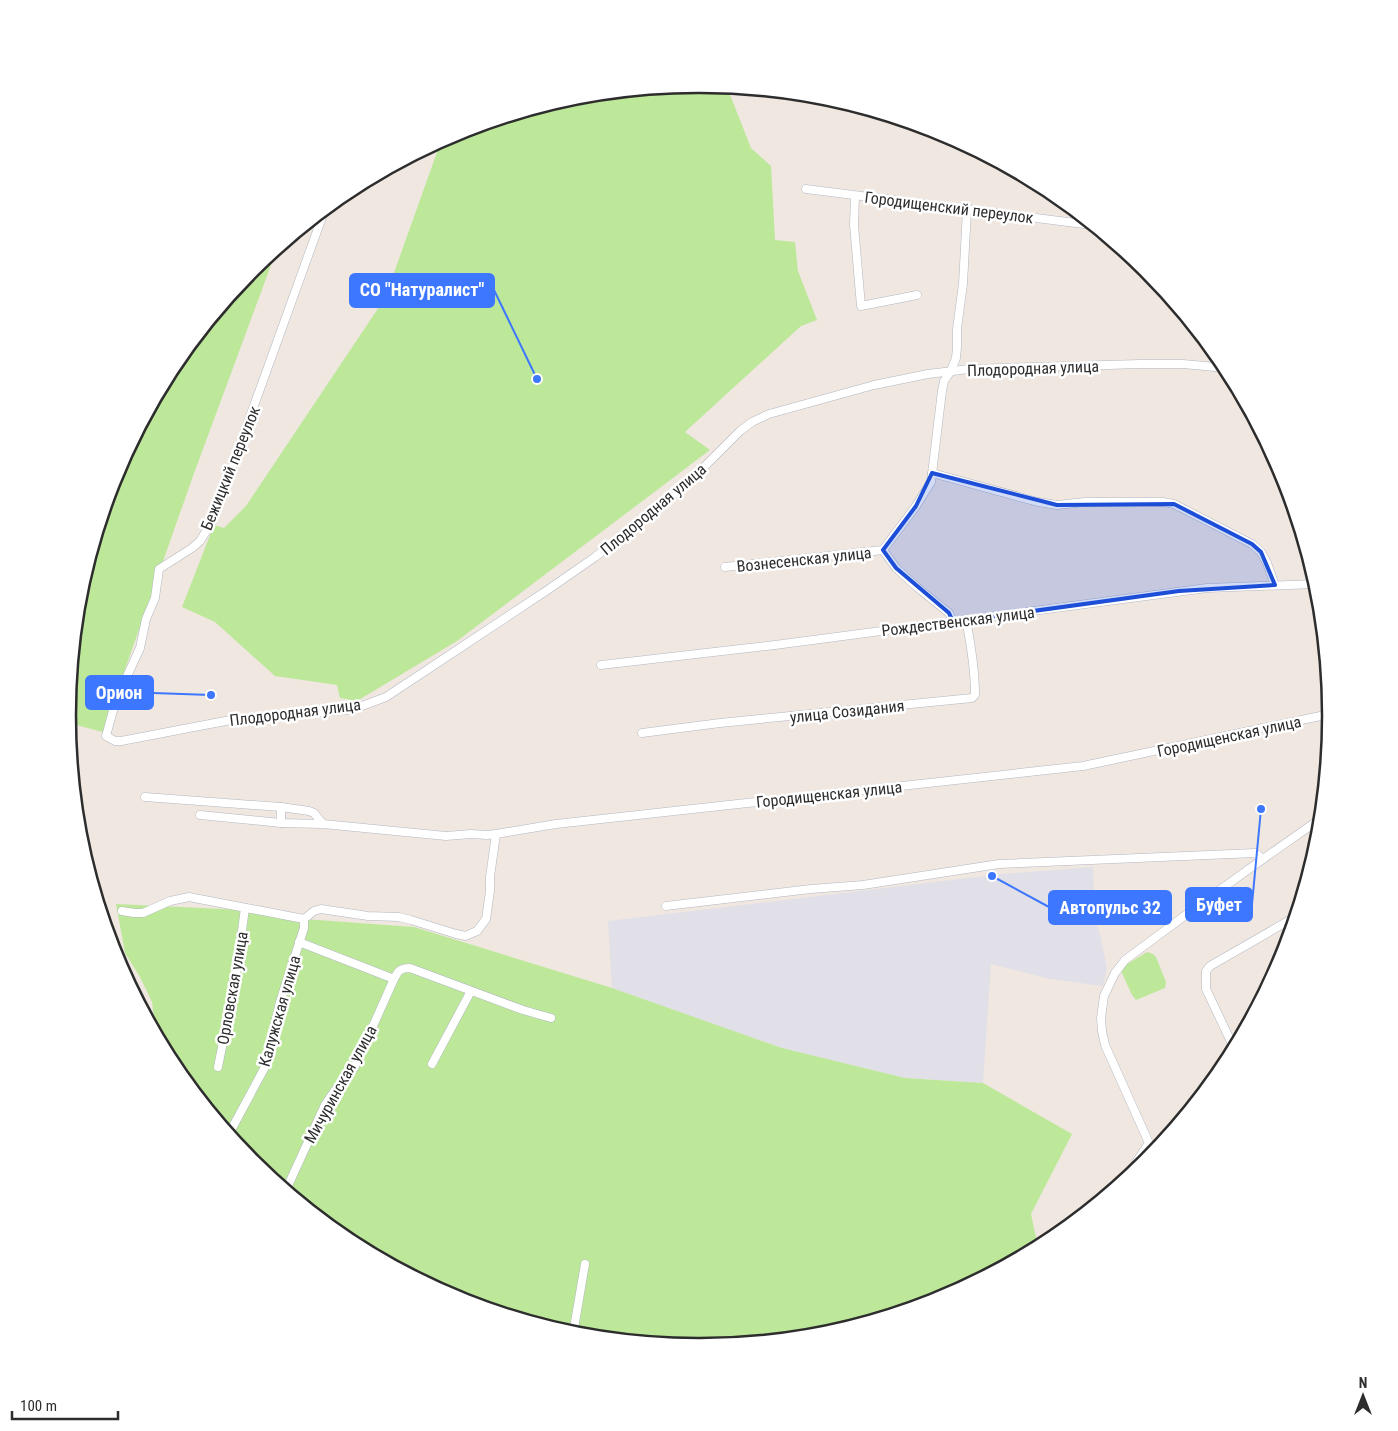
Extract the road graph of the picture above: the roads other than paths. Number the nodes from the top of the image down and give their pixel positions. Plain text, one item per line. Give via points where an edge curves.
1 (806, 189) dead end
2 (855, 196) junction
3 (967, 210) junction
4 (321, 220) edge
5 (1081, 224) edge
6 (916, 295) dead end
7 (1215, 367) edge
8 (951, 371) junction
9 (932, 473) junction
10 (883, 550) junction
11 (725, 567) dead end
12 (1308, 584) edge
13 (1274, 585) junction
14 (966, 620) junction
15 (953, 622) junction
16 (601, 665) dead end
17 (1322, 716) edge
18 (642, 733) dead end
19 (106, 736) joint
20 (145, 797) dead end
21 (281, 807) junction
22 (200, 816) dead end
23 (281, 823) junction
24 (323, 824) junction
25 (1312, 825) edge
26 (496, 834) junction
27 (1263, 860) junction
28 (666, 906) dead end
29 (246, 908) junction
30 (122, 911) dead end
31 (304, 919) junction
32 (1287, 922) edge
33 (299, 942) junction
34 (394, 979) junction
35 (471, 992) junction
36 (551, 1018) dead end
37 (1230, 1040) edge
38 (432, 1064) dead end
39 (218, 1067) dead end
40 (232, 1128) edge
41 (1144, 1151) edge
42 (289, 1184) edge
43 (585, 1264) dead end
44 (574, 1325) edge

1 - 2 street, Городищенский переулок
2 - 3 street, Городищенский переулок
2 - 6 street via 854,225 861,306
3 - 5 street, Городищенский переулок
3 - 8 street via 956,358
4 - 19 street, Бежицкий переулок via 212,522 192,548 159,568 155,598 146,619 140,648 116,700
7 - 8 street, Плодородная улица via 1140,364
8 - 9 street via 942,391
8 - 19 street, Плодородная улица via 874,384 769,414 752,422 660,507 595,557 386,697 347,710 236,719 121,741
9 - 10 street via 931,482 916,506
9 - 13 street via 1057,505 1085,502 1174,504 1252,544 1267,563
10 - 11 street, Вознесенская улица
10 - 15 street via 896,568 949,613
12 - 13 street, Рождественская улица
13 - 14 street, Рождественская улица via 1207,588
14 - 15 street, Рождественская улица
14 - 18 street, улица Созидания via 975,680 972,698
15 - 16 street, Рождественская улица
17 - 26 street, Городищенская улица via 1084,766 556,824
20 - 21 street, Городищенская улица
21 - 23 street
21 - 24 street, Городищенская улица via 314,813
22 - 23 street, Городищенская улица
23 - 24 street, Городищенская улица
24 - 26 street, Городищенская улица via 446,836
25 - 27 street
26 - 31 street via 486,919 477,931 466,936 399,917 321,909 314,910
27 - 28 street via 1255,853 999,864 863,885
27 - 41 street via 1125,960 1104,996 1101,1018 1105,1045 1149,1143
29 - 30 street via 189,897 143,913
29 - 31 street
29 - 39 street, Орловская улица
31 - 33 street, Калужская улица
32 - 37 street via 1206,971 1206,989
33 - 34 street
33 - 40 street, Калужская улица via 280,1002 265,1067
34 - 35 street via 398,971 410,968
34 - 42 street, Мичуринская улица via 356,1064 325,1105
35 - 36 street
35 - 38 street
43 - 44 street

